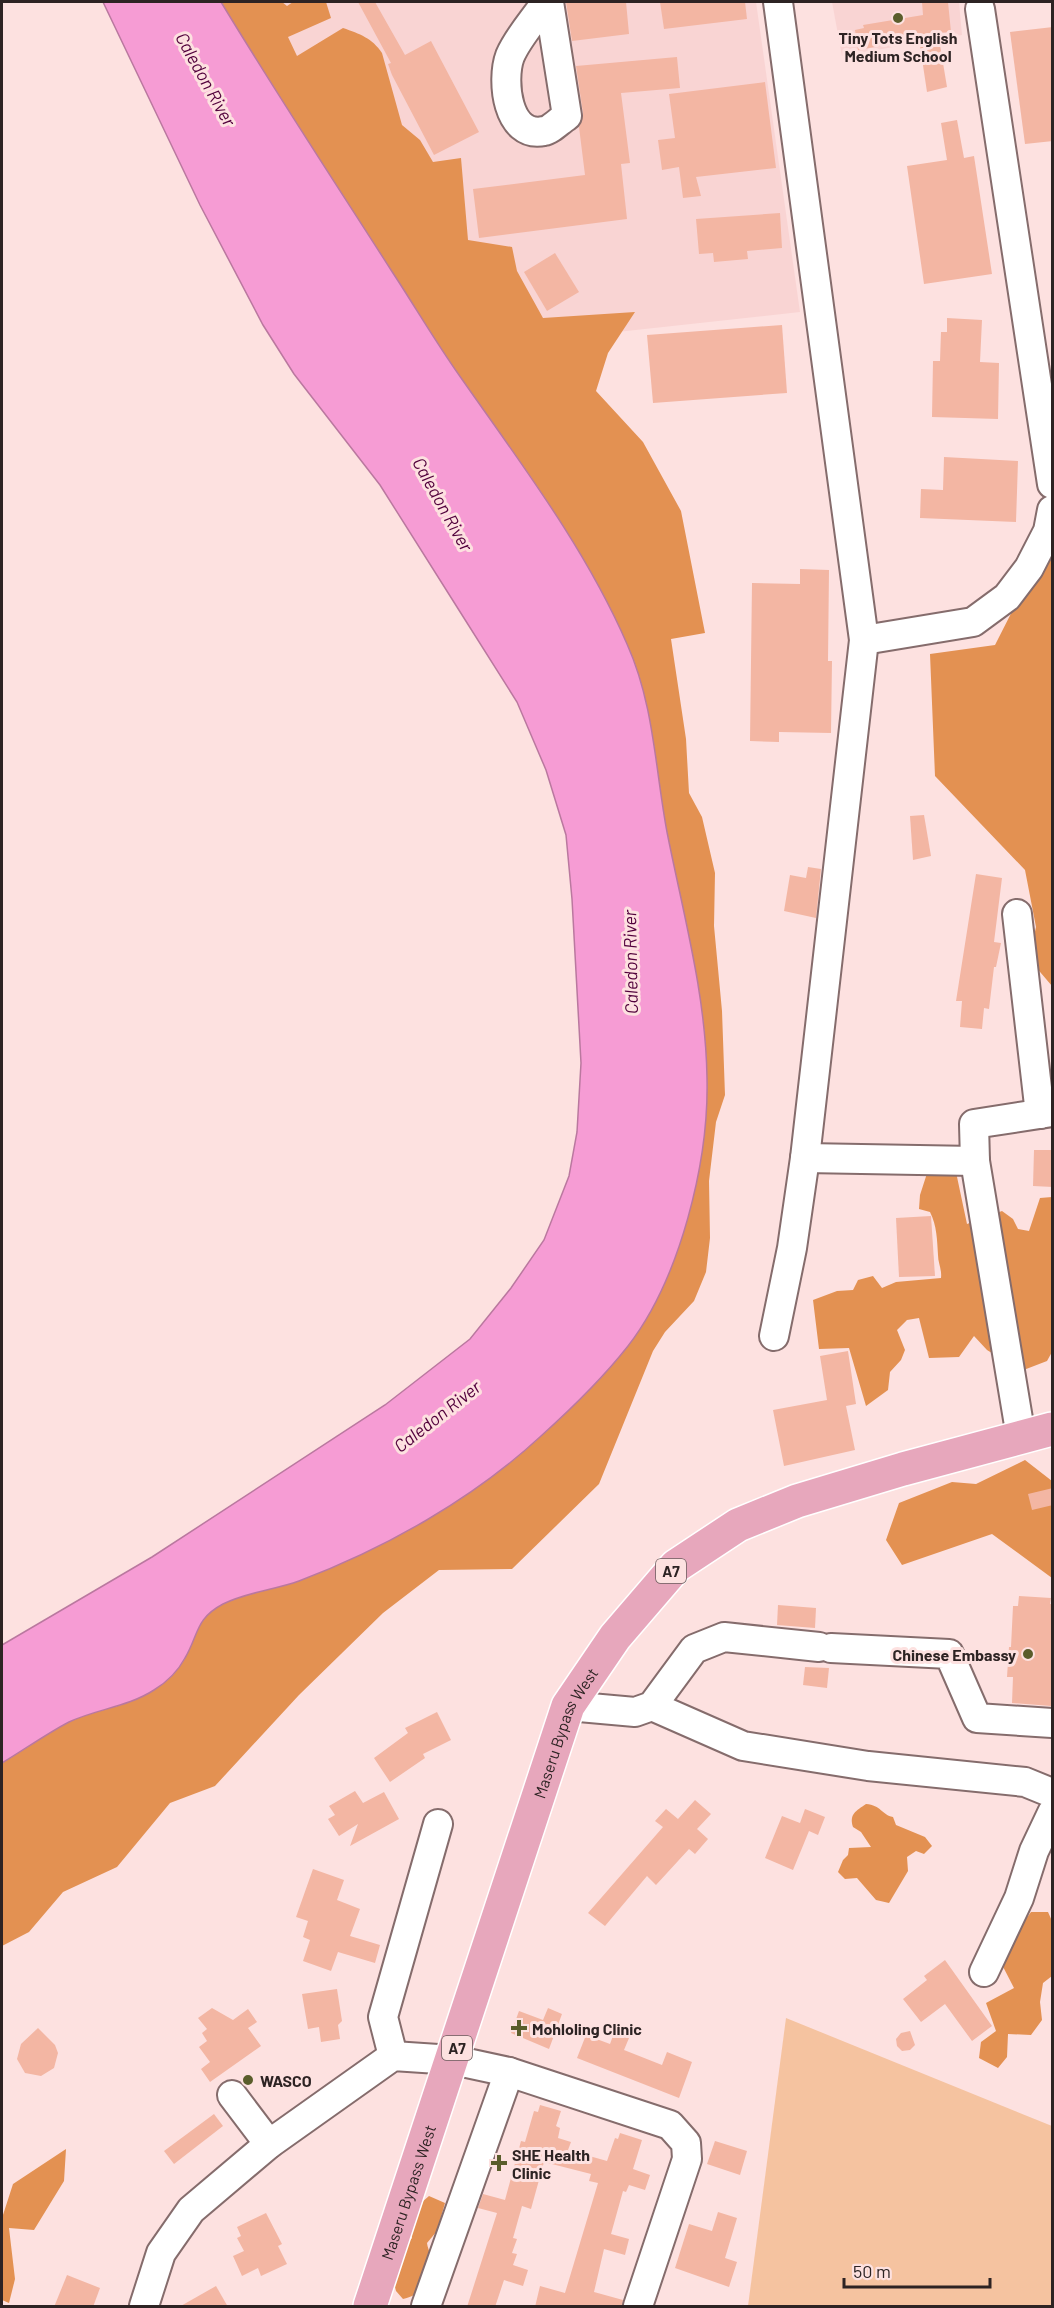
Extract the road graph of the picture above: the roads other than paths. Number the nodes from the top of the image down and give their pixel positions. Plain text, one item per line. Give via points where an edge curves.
1 (778, 2) edge
2 (980, 9) dead end
3 (1053, 484) edge
4 (1053, 510) edge
5 (864, 640) junction
6 (1017, 914) dead end
7 (1046, 1113) edge
8 (805, 1158) junction
9 (975, 1161) junction
10 (774, 1336) dead end
11 (1053, 1429) edge
12 (1021, 1437) junction
13 (568, 1706) junction
14 (652, 1706) junction
15 (1053, 1723) edge
16 (1053, 1793) edge
17 (1053, 1814) edge
18 (438, 1824) dead end
19 (984, 1972) dead end
20 (393, 2056) junction
21 (453, 2060) junction
22 (508, 2072) junction
23 (231, 2095) dead end
24 (269, 2144) junction
25 (144, 2307) edge
26 (370, 2307) edge
27 (426, 2307) edge
28 (639, 2307) edge

1 - 5 street
2 - 3 street
4 - 5 street via 1029,568 1007,597 973,622
5 - 8 street
6 - 7 street
7 - 9 street via 974,1124
8 - 9 street
8 - 10 street
9 - 12 street
11 - 12 main road, Maseru Bypass West / A7
12 - 13 main road, Maseru Bypass West / A7 via 829,1491 738,1525 676,1566 615,1637
13 - 14 street via 635,1712
13 - 21 main road, Maseru Bypass West / A7
14 - 15 street via 694,1649 724,1637 825,1648 949,1654 977,1718
14 - 16 street via 743,1746 868,1766 1025,1782
17 - 19 street
18 - 20 street via 383,2017
20 - 21 street
20 - 24 street
21 - 22 street
21 - 26 main road, Maseru Bypass West / A7
22 - 27 street
22 - 28 street via 670,2125 686,2143 687,2159
23 - 24 street
24 - 25 street via 191,2210 161,2253

